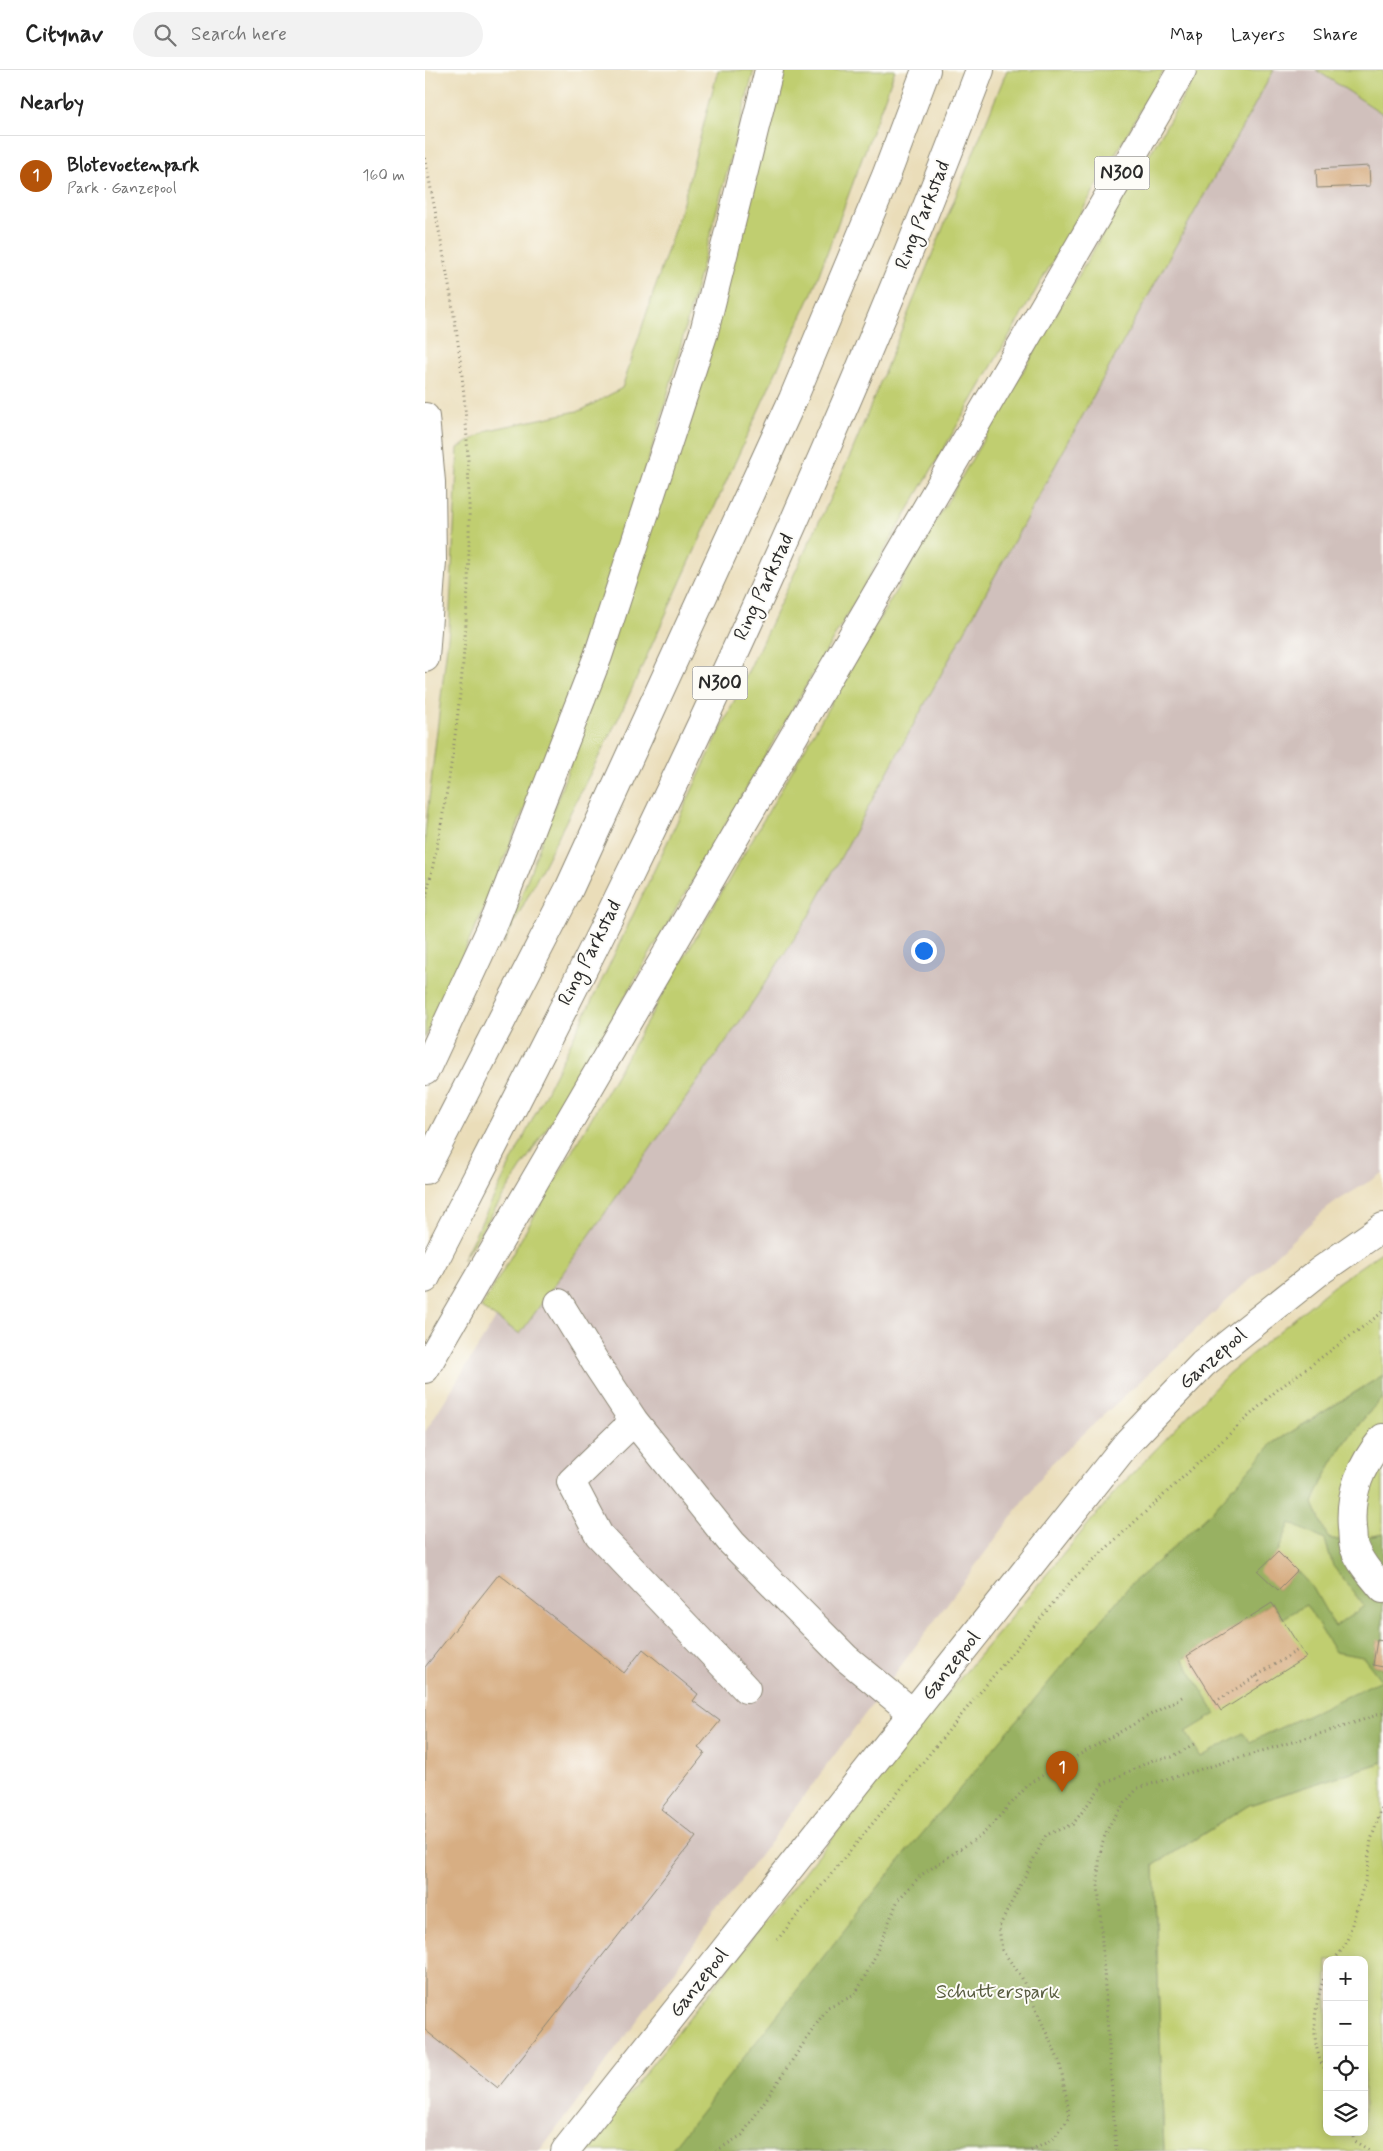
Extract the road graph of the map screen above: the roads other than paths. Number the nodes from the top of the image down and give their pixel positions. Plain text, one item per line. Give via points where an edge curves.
1 (769, 70) edge
2 (926, 70) edge
3 (980, 70) edge
4 (1182, 70) edge
5 (425, 416) edge
6 (425, 658) edge
7 (425, 1071) edge
8 (425, 1170) edge
9 (1383, 1227) edge
10 (425, 1279) edge
11 (559, 1302) dead end
12 (425, 1369) edge
13 (634, 1421) junction
14 (1383, 1438) edge
15 (1383, 1589) edge
16 (746, 1689) dead end
17 (913, 1713) junction
18 (565, 2151) edge

1 - 7 main road via 704,332 598,656 496,918
2 - 8 main road, N300 via 887,176 785,417 569,889
3 - 10 main road, Ring Parkstad / N300 via 931,199 782,552 613,909
4 - 12 main road, N300
5 - 6 main road via 431,482 432,561
9 - 17 main road, Ganzepool via 1320,1271 1203,1364 1128,1442
11 - 13 main road
13 - 16 main road via 571,1482 599,1535
13 - 17 main road via 732,1542 846,1658
14 - 15 main road via 1366,1459 1355,1484 1351,1511 1354,1546 1365,1568
17 - 18 main road, Ganzepool

